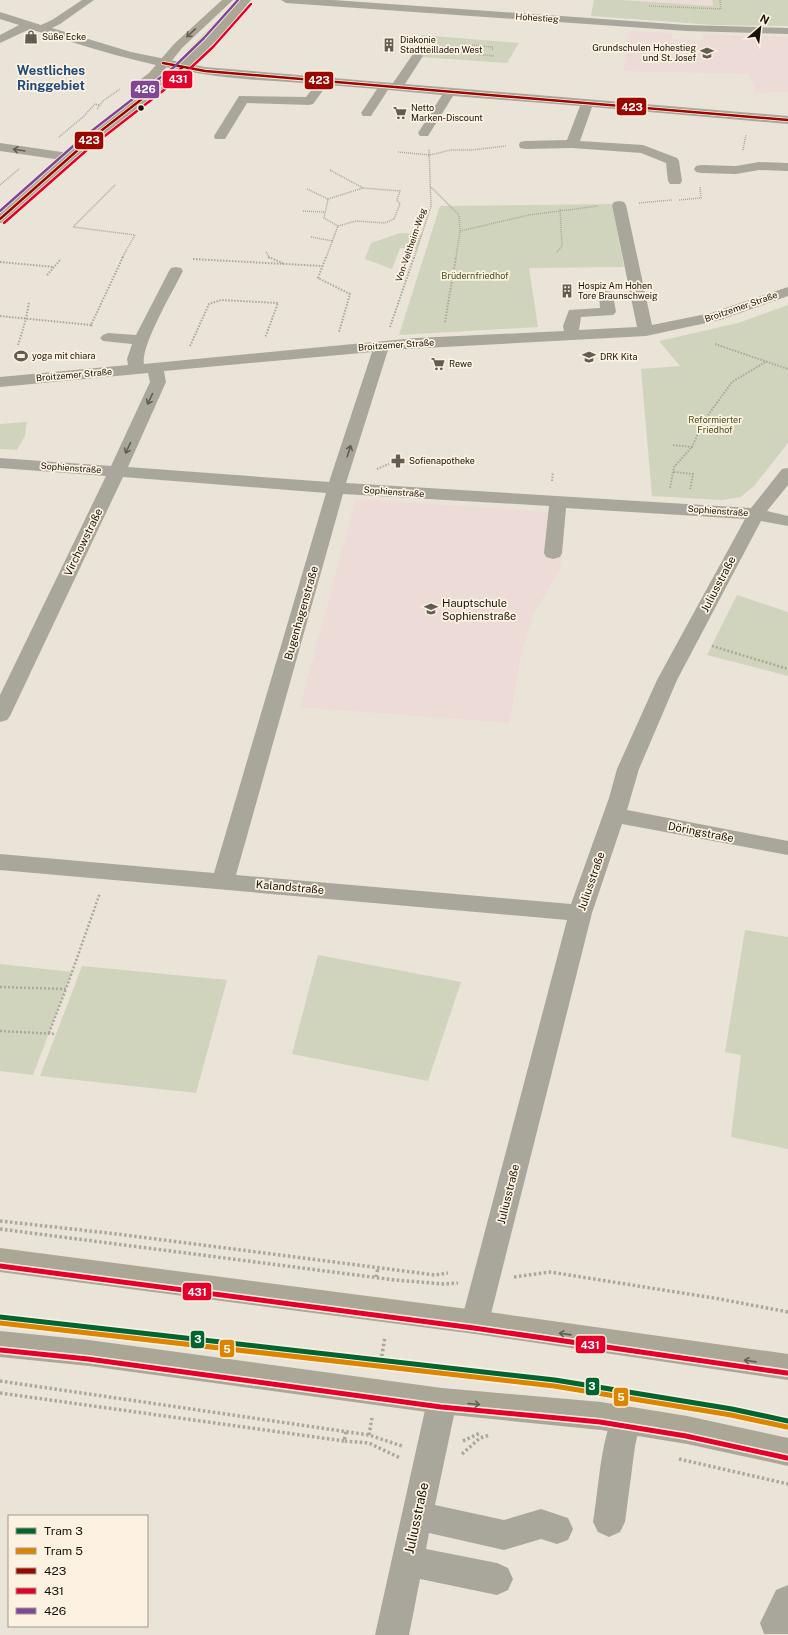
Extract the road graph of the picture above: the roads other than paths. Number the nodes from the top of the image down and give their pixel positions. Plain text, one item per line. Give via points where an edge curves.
1 (89, 0) edge
2 (228, 0) edge
3 (246, 0) edge
4 (286, 0) edge
5 (0, 16) edge
6 (28, 25) junction
7 (41, 29) junction
8 (788, 31) edge
9 (0, 40) edge
10 (417, 56) road end
11 (163, 63) junction
12 (183, 67) junction
13 (324, 80) junction
14 (391, 86) junction
15 (450, 91) junction
16 (587, 103) junction
17 (367, 113) dead end
18 (788, 120) edge
19 (424, 133) road end
20 (220, 136) dead end
21 (572, 144) junction
22 (525, 145) road end
23 (0, 147) edge
24 (54, 155) junction
25 (68, 157) junction
26 (788, 167) edge
27 (701, 169) dead end
28 (675, 181) dead end
29 (0, 203) edge
30 (612, 205) road end
31 (0, 219) edge
32 (176, 271) dead end
33 (788, 291) edge
34 (606, 294) dead end
35 (646, 331) junction
36 (572, 335) junction
37 (108, 338) road end
38 (141, 340) junction
39 (382, 346) junction
40 (155, 367) junction
41 (137, 369) junction
42 (0, 382) edge
43 (0, 463) edge
44 (117, 472) junction
45 (788, 473) edge
46 (336, 488) junction
47 (549, 492) junction
48 (756, 514) junction
49 (788, 521) edge
50 (553, 553) dead end
51 (0, 716) edge
52 (614, 815) junction
53 (788, 848) edge
54 (0, 862) edge
55 (223, 880) junction
56 (580, 913) junction
57 (0, 1260) edge
58 (475, 1322) junction
59 (0, 1344) edge
60 (788, 1367) edge
61 (442, 1400) junction
62 (626, 1420) junction
63 (788, 1452) edge
64 (417, 1516) junction
65 (609, 1522) dead end
66 (557, 1529) dead end
67 (407, 1562) junction
68 (497, 1578) dead end
69 (392, 1635) edge

1 - 7 street
2 -> 11 main road
3 - 12 main road
4 - 8 street, Hohestieg via 687,28
5 - 6 street
6 - 7 street
6 - 9 street
7 - 11 street
10 - 14 street
11 - 12 street
11 - 24 main road via 153,76
12 - 13 street
12 - 25 main road
13 - 14 street
13 - 20 street via 309,101 243,99
14 - 15 street
14 - 17 street
15 - 16 street
15 - 19 street
16 - 18 street
16 - 21 street
21 - 22 street
21 - 28 street via 643,149 672,161
24 -> 23 street
24 - 25 street
24 - 29 main road
25 - 31 main road
26 - 27 street
30 - 35 street
32 - 38 street
33 - 35 street, Broitzemer Straße via 715,317
34 - 36 street via 608,312 574,314
35 - 36 street, Broitzemer Straße
36 - 39 street, Broitzemer Straße
37 - 38 street
38 - 41 street via 136,359
39 - 40 street, Broitzemer Straße
46 -> 39 street, Bugenhagenstraße
40 - 41 street, Broitzemer Straße
40 -> 44 street, Virchowstraße via 158,382
41 - 42 street, Broitzemer Straße
43 - 44 street, Sophienstraße
44 - 46 street, Sophienstraße
44 - 51 street, Virchowstraße
45 - 48 street, Juliusstraße
46 - 47 street, Sophienstraße
46 - 55 street, Bugenhagenstraße
47 - 48 street, Sophienstraße
47 - 50 street
48 - 49 street, Sophienstraße
48 - 52 street, Juliusstraße via 667,680 628,769
52 - 53 street, Döringstraße
52 - 56 street, Juliusstraße
54 - 55 street, Kalandstraße
55 - 56 street, Kalandstraße
56 - 58 street, Juliusstraße
57 - 58 main road
60 -> 58 main road
59 - 61 main road via 89,1353
61 -> 62 main road
61 - 64 street, Juliusstraße
62 - 63 main road
62 - 65 street
64 - 66 street via 504,1535 541,1524
64 - 67 street, Juliusstraße
67 - 68 street
67 - 69 street, Juliusstraße

